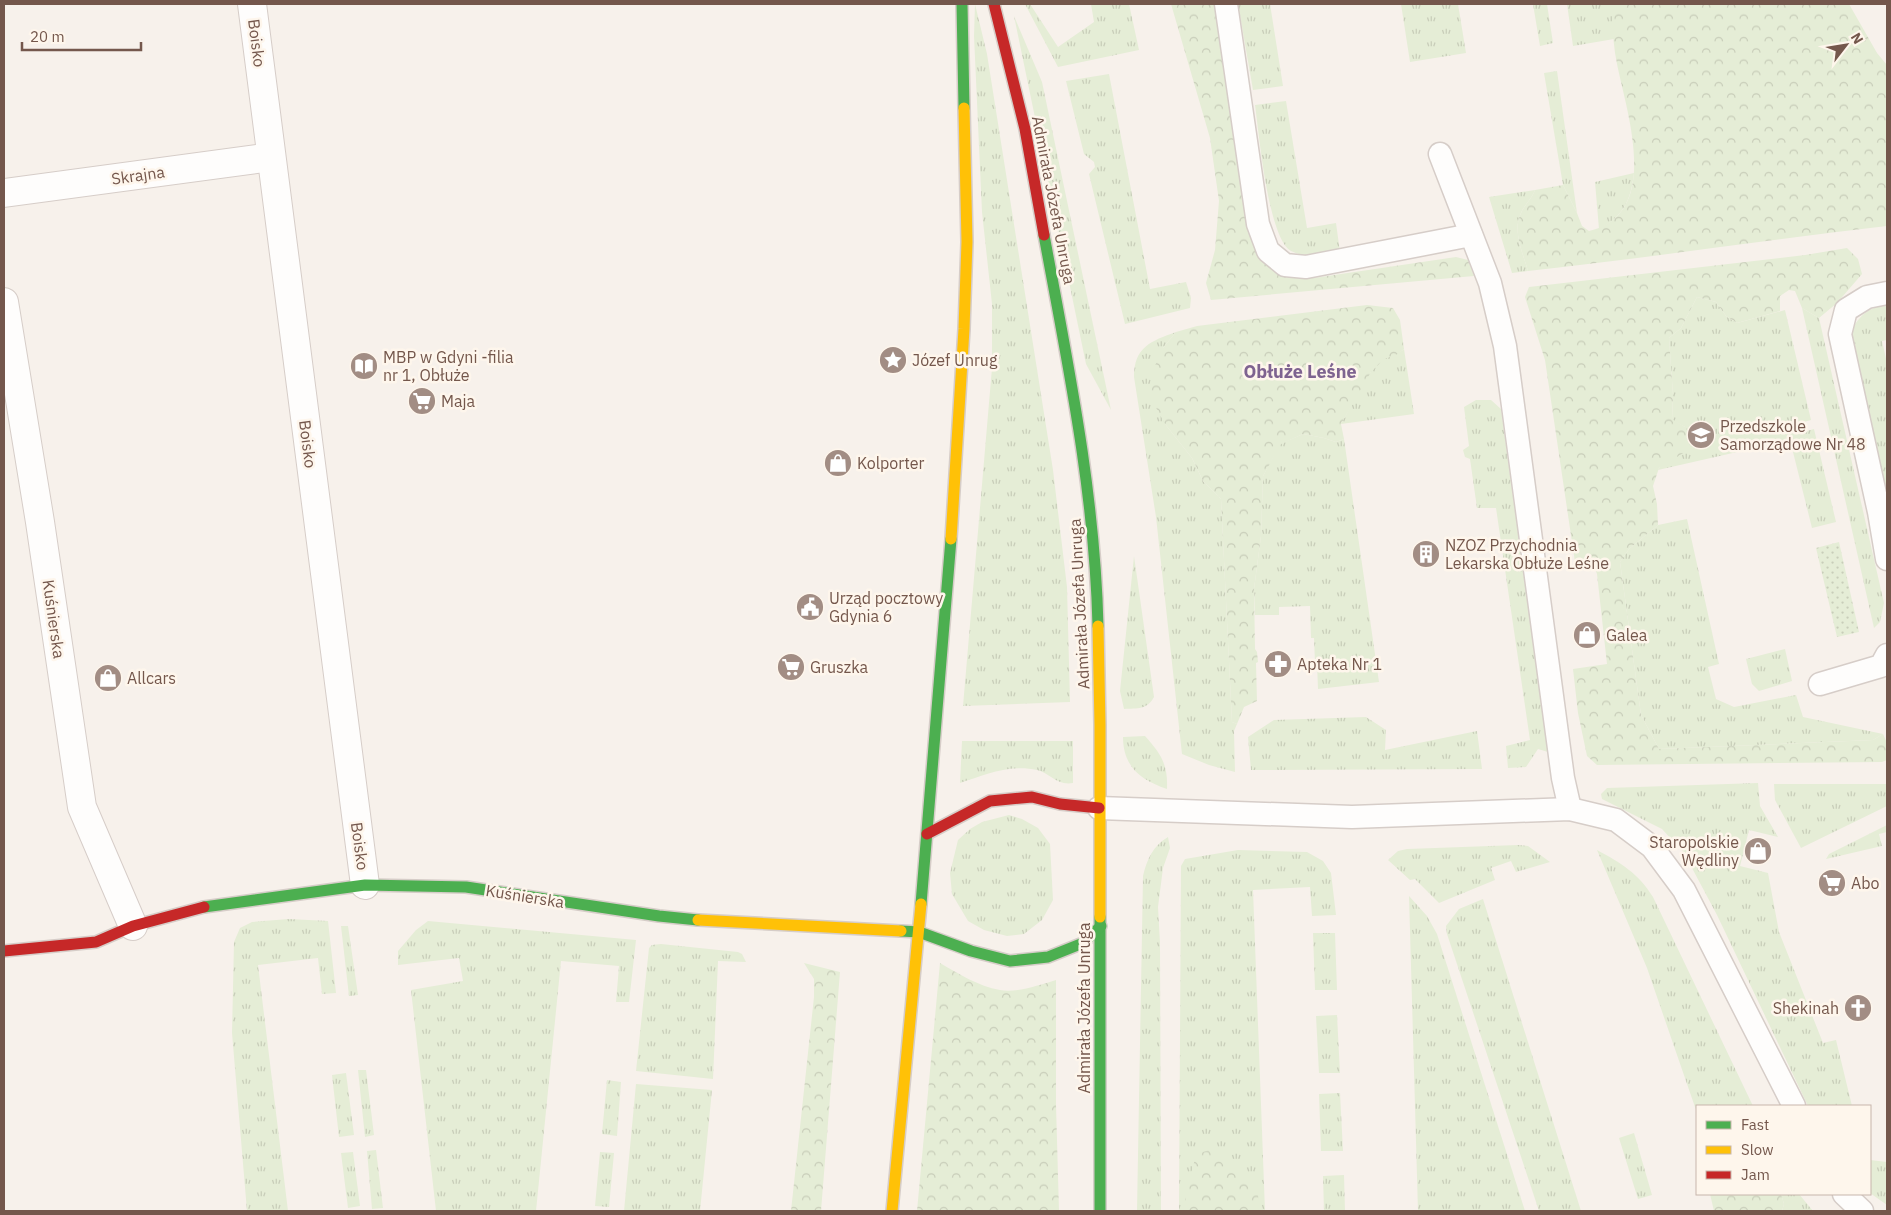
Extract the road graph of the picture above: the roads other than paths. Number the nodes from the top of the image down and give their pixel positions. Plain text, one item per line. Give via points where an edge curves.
1 (252, 4) edge
2 (962, 4) edge
3 (994, 4) edge
4 (1226, 4) edge
5 (1440, 154) dead end
6 (271, 158) junction
7 (4, 193) edge
8 (1471, 235) junction
9 (1887, 293) edge
10 (4, 302) edge
11 (1887, 559) edge
12 (1887, 655) edge
13 (1820, 684) dead end
14 (1099, 808) junction
15 (1570, 809) junction
16 (927, 834) junction
17 (366, 885) junction
18 (133, 926) junction
19 (1101, 926) junction
20 (919, 932) junction
21 (4, 951) edge
22 (1793, 1105) edge
23 (1845, 1195) edge
24 (892, 1211) edge
25 (1100, 1211) edge
26 (1862, 1211) edge

1 - 6 street, Boisko
2 - 16 street via 968,242 952,526
3 - 14 street, Admirała Józefa Unruga via 1025,129 1087,480 1097,585
4 - 8 lane via 1258,224 1268,252 1285,265 1306,267
5 - 8 lane
6 - 7 street, Skrajna
6 - 17 street, Boisko
8 - 15 lane via 1490,283 1505,346
9 - 11 lane via 1867,297 1846,310 1840,334
10 - 18 street, Kuśnierska via 82,807
12 - 13 lane via 1881,666
14 - 15 lane via 1352,817
14 - 16 street via 1032,797 990,802
14 - 19 street, Admirała Józefa Unruga
15 - 22 lane via 1616,820 1652,847 1684,890
16 - 20 street
17 - 18 street, Kuśnierska via 210,905
17 - 20 street, Kuśnierska via 466,887 716,922 773,922
18 - 21 street, Kuśnierska via 96,942
19 - 20 street, Kuśnierska via 1083,943 1048,957 1010,961 971,952
19 - 25 street, Admirała Józefa Unruga
20 - 24 street
23 - 26 lane

